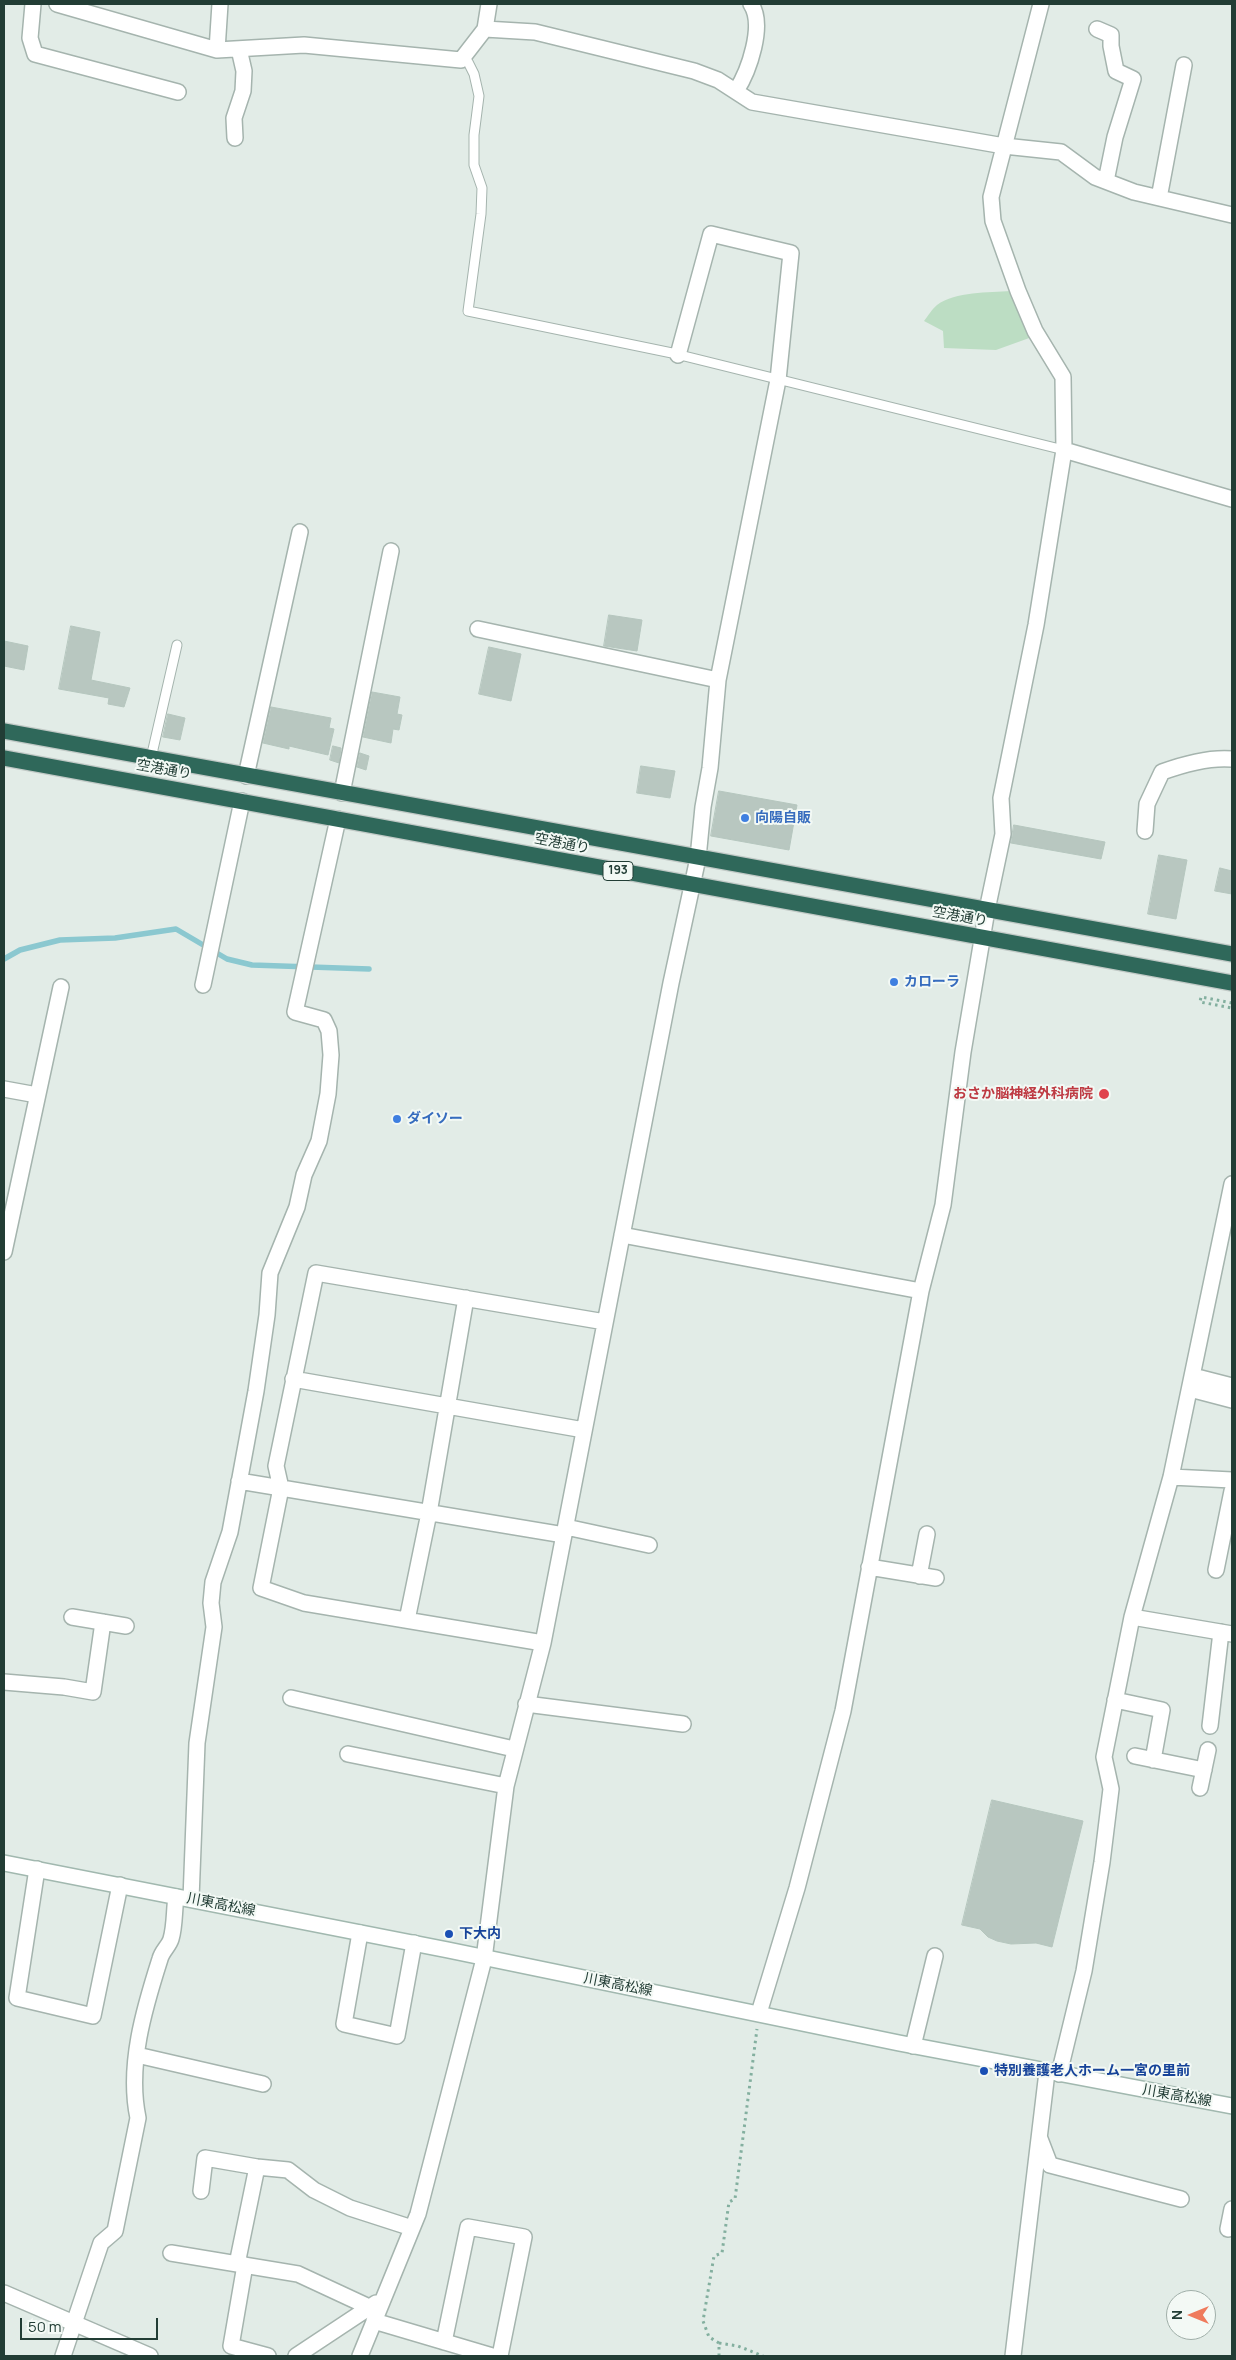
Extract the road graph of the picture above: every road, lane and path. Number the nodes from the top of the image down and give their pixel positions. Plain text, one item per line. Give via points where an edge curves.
1 (33, 4) edge
2 (57, 4) edge
3 (220, 4) edge
4 (489, 4) edge
5 (751, 4) edge
6 (1041, 4) edge
7 (485, 29) junction
8 (1097, 29) dead end
9 (239, 49) junction
10 (217, 50) junction
11 (462, 60) junction
12 (1184, 65) dead end
13 (736, 90) junction
14 (178, 92) dead end
15 (235, 138) dead end
16 (1004, 146) junction
17 (1106, 181) junction
18 (1159, 198) junction
19 (1232, 215) edge
20 (678, 355) junction
21 (778, 380) junction
22 (1064, 450) junction
23 (1232, 499) edge
24 (300, 532) dead end
25 (390, 551) dead end
26 (478, 629) dead end
27 (177, 645) dead end
28 (718, 680) junction
29 (4, 731) edge
30 (4, 758) edge
31 (151, 758) junction
32 (1232, 759) edge
33 (246, 776) junction
34 (342, 793) junction
35 (242, 801) junction
36 (338, 819) junction
37 (1145, 831) dead end
38 (698, 858) junction
39 (693, 885) junction
40 (987, 910) junction
41 (982, 938) junction
42 (1232, 954) edge
43 (1232, 983) edge
44 (203, 985) dead end
45 (60, 987) dead end
46 (1232, 1003) edge
47 (1232, 1008) edge
48 (4, 1089) edge
49 (37, 1095) junction
50 (1232, 1186) edge
51 (622, 1236) junction
52 (4, 1252) edge
53 (921, 1291) junction
54 (466, 1298) junction
55 (605, 1322) junction
56 (292, 1379) junction
57 (1192, 1383) junction
58 (1232, 1386) edge
59 (1232, 1400) edge
60 (448, 1406) junction
61 (584, 1430) junction
62 (1171, 1477) junction
63 (1232, 1480) edge
64 (239, 1481) junction
65 (281, 1488) junction
66 (1232, 1491) edge
67 (429, 1513) junction
68 (565, 1531) junction
69 (927, 1534) dead end
70 (649, 1545) dead end
71 (869, 1567) junction
72 (1216, 1570) dead end
73 (919, 1576) junction
74 (936, 1578) dead end
75 (72, 1616) dead end
76 (1132, 1616) junction
77 (407, 1620) junction
78 (103, 1622) junction
79 (126, 1626) dead end
80 (1227, 1633) edge
81 (543, 1643) junction
82 (4, 1682) edge
83 (291, 1698) dead end
84 (1116, 1700) junction
85 (526, 1704) junction
86 (682, 1724) dead end
87 (1210, 1726) dead end
88 (514, 1749) junction
89 (1208, 1750) dead end
90 (348, 1754) dead end
91 (1135, 1756) dead end
92 (1153, 1760) junction
93 (1204, 1770) junction
94 (506, 1786) junction
95 (1200, 1788) dead end
96 (4, 1862) edge
97 (37, 1869) junction
98 (120, 1885) junction
99 (183, 1898) junction
100 (360, 1933) junction
101 (414, 1943) junction
102 (935, 1956) dead end
103 (484, 1959) junction
104 (759, 2013) junction
105 (913, 2046) junction
106 (137, 2056) junction
107 (1053, 2073) junction
108 (263, 2084) dead end
109 (1232, 2106) edge
110 (1039, 2137) junction
111 (257, 2167) junction
112 (201, 2191) dead end
113 (1181, 2199) dead end
114 (1232, 2209) edge
115 (412, 2228) junction
116 (1228, 2229) dead end
117 (171, 2253) dead end
118 (241, 2265) junction
119 (4, 2293) edge
120 (372, 2314) junction
121 (75, 2324) junction
122 (444, 2342) junction
123 (719, 2343) junction
124 (63, 2356) edge
125 (150, 2356) edge
126 (268, 2356) edge
127 (296, 2356) edge
128 (360, 2356) edge
129 (492, 2356) edge
130 (500, 2356) edge
131 (719, 2356) edge
132 (763, 2356) edge
133 (1013, 2356) edge

1 - 14 street via 30,38 35,54
2 - 10 street
3 - 10 street
4 - 7 street
5 - 13 street via 755,11 755,41 745,77
6 - 16 street
7 - 11 street
7 - 13 street via 544,34 694,71
8 - 17 street via 1111,35 1116,70 1133,79
9 - 10 street
9 - 11 street via 304,45
9 - 15 street via 244,71 243,91 234,118
11 - 20 lane via 468,62 474,74 479,96 474,164 482,188 468,311
12 - 18 street
13 - 16 street via 752,102
16 - 17 street via 1061,152 1095,177
16 - 22 street via 991,197 993,221 1035,331 1062,376
17 - 18 street
18 - 19 street
20 - 21 lane
20 - 21 street via 711,234 791,253
21 - 22 lane
21 - 28 street
22 - 23 street
22 - 40 street via 1036,626 1001,798 1003,834
24 - 33 street
25 - 34 street
26 - 28 street
27 - 31 lane
28 - 38 street
29 - 31 highway, 空港通り / 193
30 - 35 highway, 空港通り / 193
31 - 33 highway, 空港通り / 193
32 - 37 street via 1184,764 1162,772 1147,804
33 - 34 highway, 空港通り / 193
34 - 38 highway, 空港通り / 193
35 - 36 highway, 空港通り / 193
35 - 44 street
36 - 39 highway, 空港通り / 193
36 - 64 street via 295,1012 324,1020 329,1031 332,1055 328,1094 319,1141 270,1273 256,1391
38 - 39 street
38 - 40 highway, 空港通り / 193
39 - 41 highway, 空港通り / 193
39 - 51 street
40 - 41 street
40 - 42 highway, 空港通り / 193
41 - 43 highway, 空港通り / 193
41 - 53 street via 942,1205
45 - 49 street
46 - 47 path via 1201,997 1200,1002
48 - 49 street
49 - 52 street
50 - 57 street
51 - 53 street
51 - 55 street
53 - 71 street
54 - 55 street
54 - 56 street via 316,1273
54 - 60 street
55 - 61 street
56 - 60 street
56 - 65 street via 276,1466
57 - 58 street
57 - 59 street
57 - 62 street
60 - 61 street
60 - 67 street
61 - 68 street
62 - 63 street
62 - 76 street
64 - 65 street
64 - 99 street via 230,1532 213,1582 214,1627 197,1743
65 - 67 street
65 - 77 street via 261,1588 304,1603
66 - 72 street
67 - 68 street
67 - 77 street
68 - 70 street
68 - 81 street
69 - 73 street
71 - 73 street
71 - 104 street via 843,1711 797,1888
73 - 74 street
75 - 78 street
76 - 80 street
76 - 84 street
77 - 81 street
78 - 79 street
78 - 82 street via 93,1692 64,1686
80 - 87 street
81 - 85 street
83 - 88 street
84 - 92 street via 1162,1710
84 - 107 street via 1104,1757 1111,1789 1084,1971
85 - 86 street
85 - 88 street
88 - 94 street
89 - 93 street
90 - 94 street
91 - 92 street
92 - 93 street
93 - 95 street
94 - 103 street
96 - 97 street, 川東高松線
97 - 98 street, 川東高松線
97 - 98 street via 17,1998 93,2016
98 - 99 street, 川東高松線
99 - 100 street, 川東高松線
99 - 106 street via 171,1941 162,1954 147,1999
100 - 101 street, 川東高松線
100 - 101 street via 344,2024 397,2036
101 - 103 street, 川東高松線
102 - 105 street
103 - 104 street, 川東高松線
103 - 115 street
104 - 105 street, 川東高松線
104 - 123 path via 735,2199 728,2202 722,2253 714,2256 703,2321 709,2337
105 - 107 street, 川東高松線
106 - 108 street
106 - 121 street via 134,2102 138,2118 115,2231 101,2244
107 - 109 street, 川東高松線
107 - 110 street
110 - 113 street via 1050,2165
110 - 133 street
111 - 112 street via 204,2158
111 - 115 street via 288,2170 314,2190 350,2208
111 - 118 street
114 - 116 street
115 - 120 street via 383,2298
117 - 118 street
118 - 120 street via 298,2274
118 - 126 street via 231,2346
119 - 121 street
120 - 122 street
120 - 127 street
120 - 128 street
121 - 124 street
121 - 125 street
122 - 129 street
122 - 130 street via 468,2227 524,2237
123 - 131 path
123 - 132 path via 738,2346

